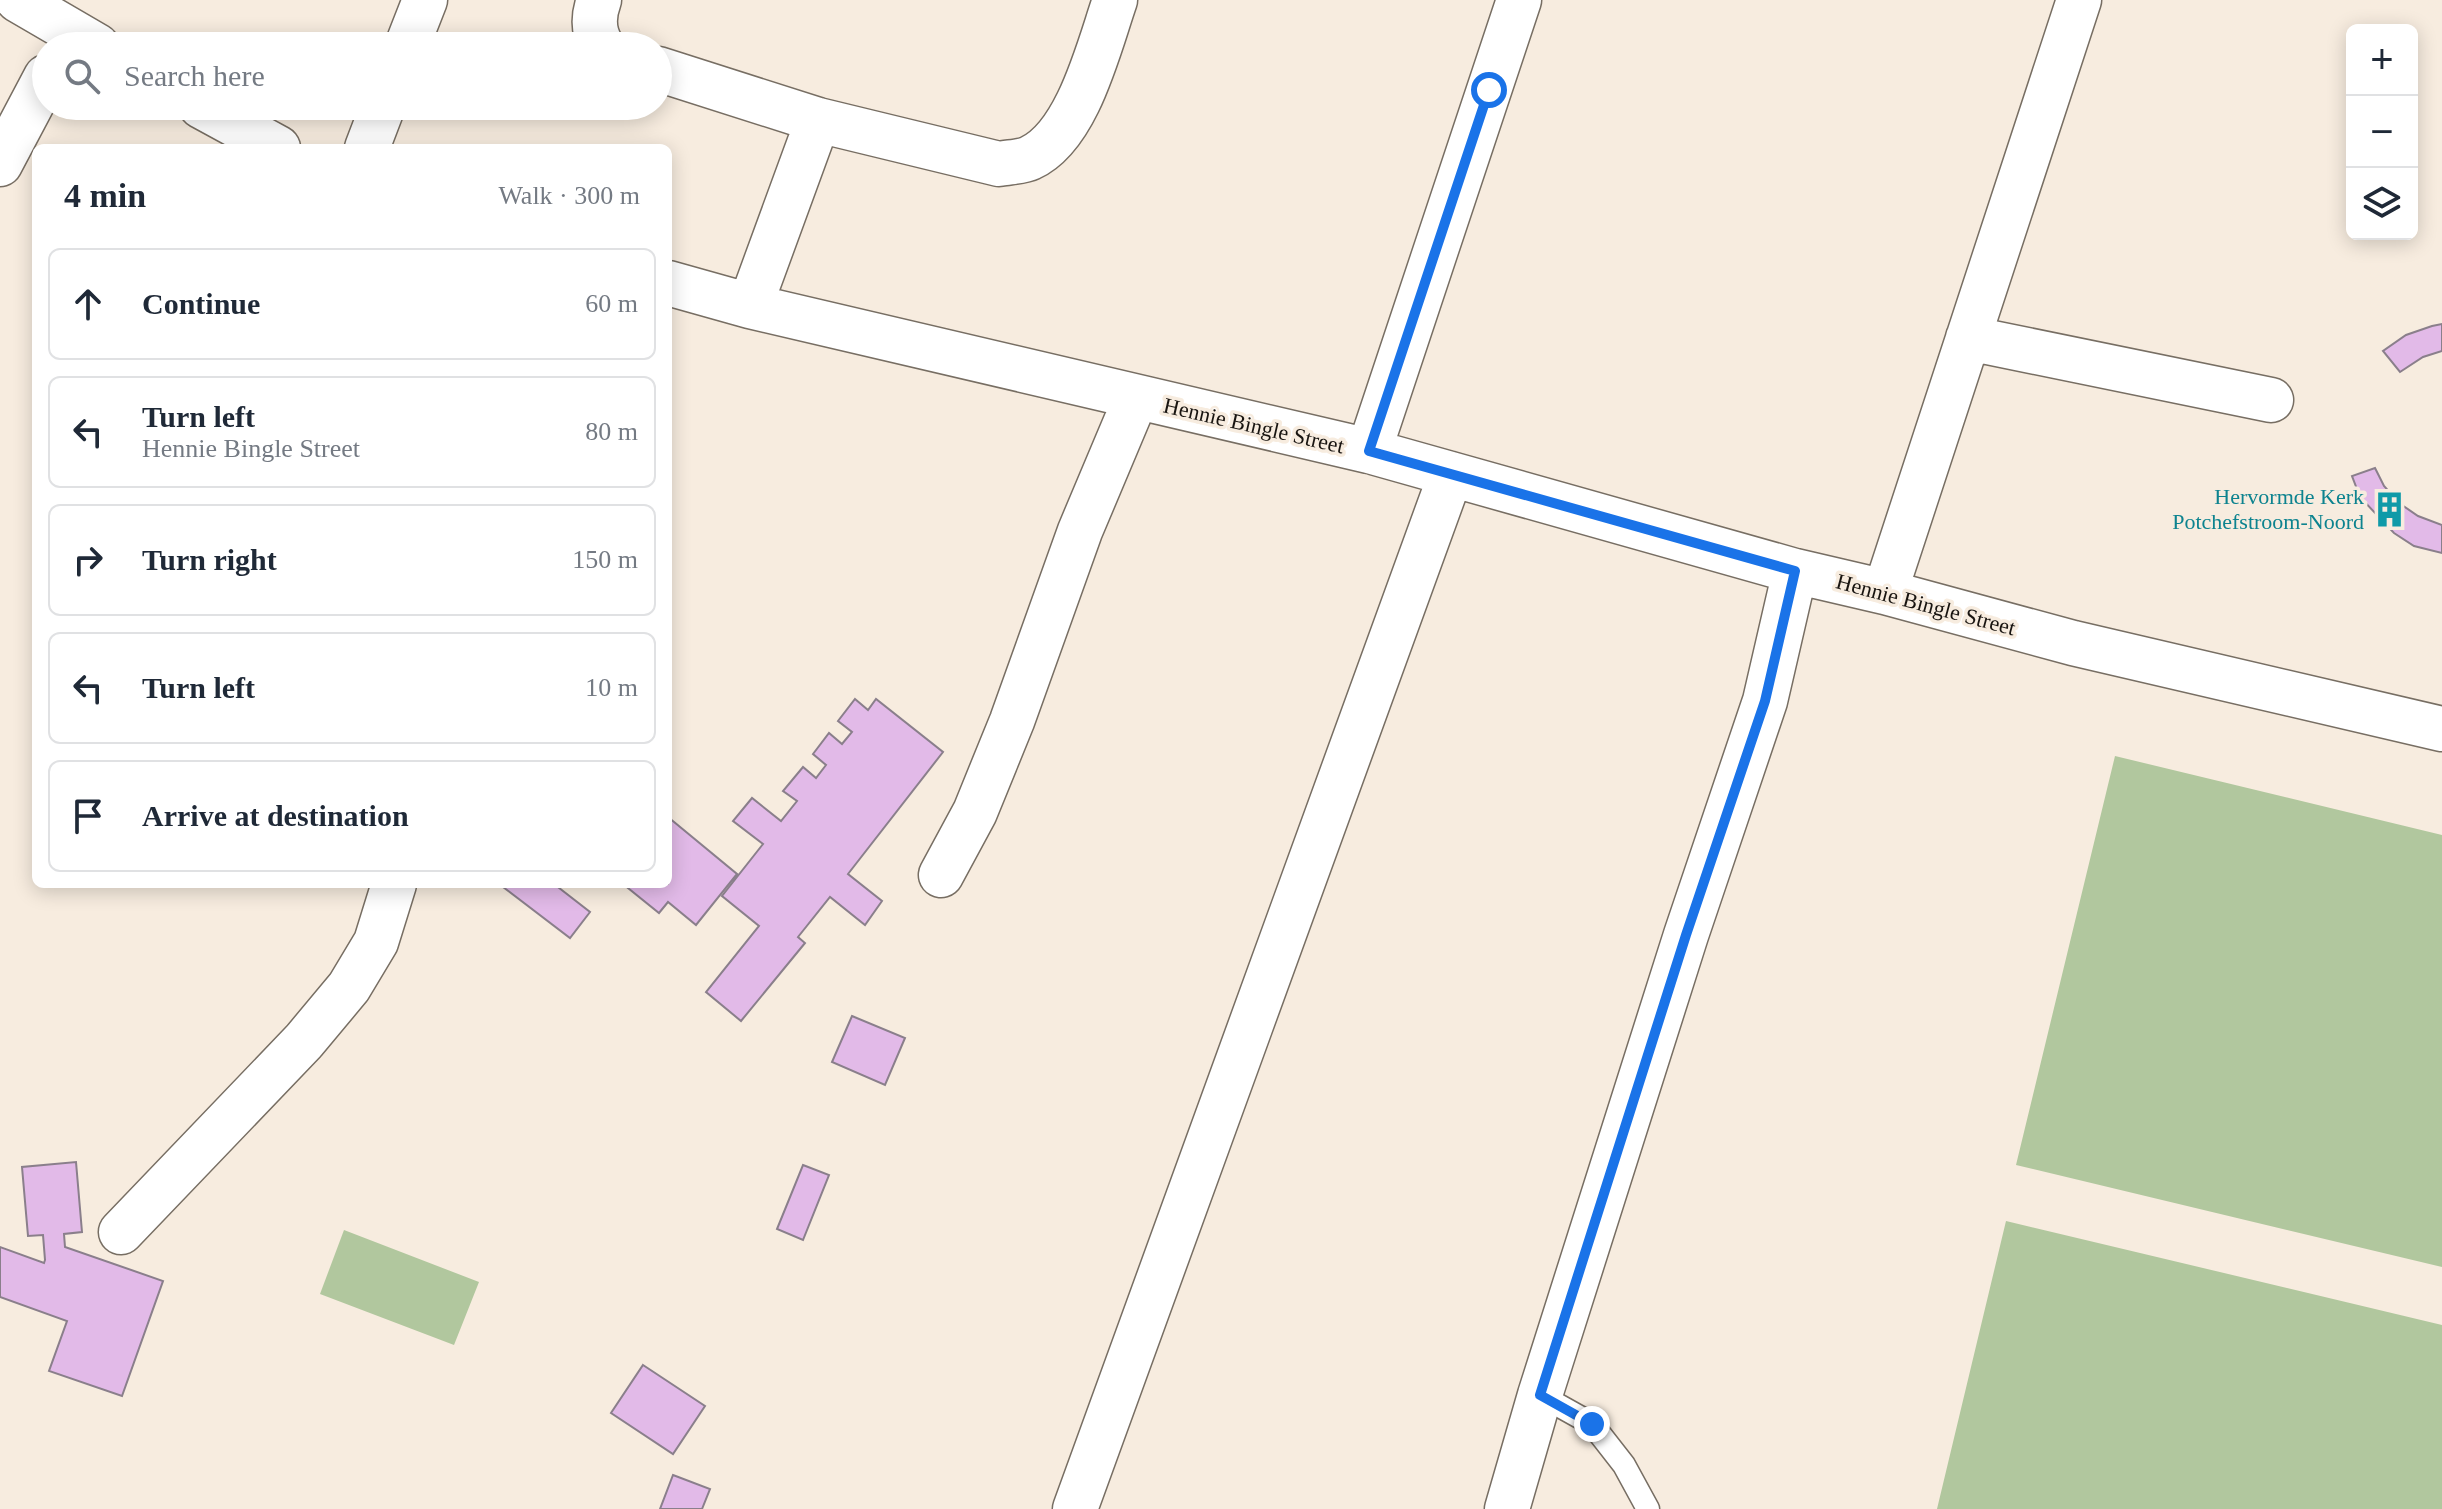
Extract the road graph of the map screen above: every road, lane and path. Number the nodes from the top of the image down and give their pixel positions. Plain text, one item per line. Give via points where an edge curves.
1 (18, 0) edge
2 (425, 0) edge
3 (599, 0) edge
4 (1115, 0) edge
5 (1519, 0) edge
6 (2079, 0) edge
7 (65, 32) edge
8 (412, 32) edge
9 (596, 32) edge
10 (672, 73) edge
11 (32, 103) edge
12 (227, 120) edge
13 (378, 120) edge
14 (818, 120) junction
15 (271, 144) edge
16 (369, 144) edge
17 (0, 164) edge
18 (672, 284) edge
19 (750, 306) junction
20 (1968, 338) junction
21 (1136, 398) junction
22 (2271, 400) dead end
23 (1369, 451) junction
24 (1451, 474) junction
25 (1795, 571) junction
26 (1885, 592) junction
27 (2442, 729) edge
28 (941, 875) dead end
29 (393, 888) edge
30 (121, 1232) dead end
31 (1540, 1395) junction
32 (1075, 1509) edge
33 (1507, 1509) edge
34 (1648, 1509) edge

1 - 7 street
2 - 8 street
3 - 9 street
4 - 14 street via 1070,115 1054,141 1030,158 999,164
5 - 23 street
6 - 20 street
10 - 14 street
11 - 17 street
12 - 15 street
13 - 16 street
14 - 19 street
18 - 19 street, Hennie Bingle Street
19 - 21 street, Hennie Bingle Street
20 - 22 street
20 - 26 street
21 - 23 street, Hennie Bingle Street
21 - 28 street via 975,812
23 - 24 street, Hennie Bingle Street
24 - 25 street, Hennie Bingle Street
24 - 32 street
25 - 26 street, Hennie Bingle Street
25 - 31 street via 1765,701
26 - 27 street, Hennie Bingle Street via 2073,643
29 - 30 street via 376,942 349,987
31 - 33 street
31 - 34 lane via 1592,1424 1624,1465

